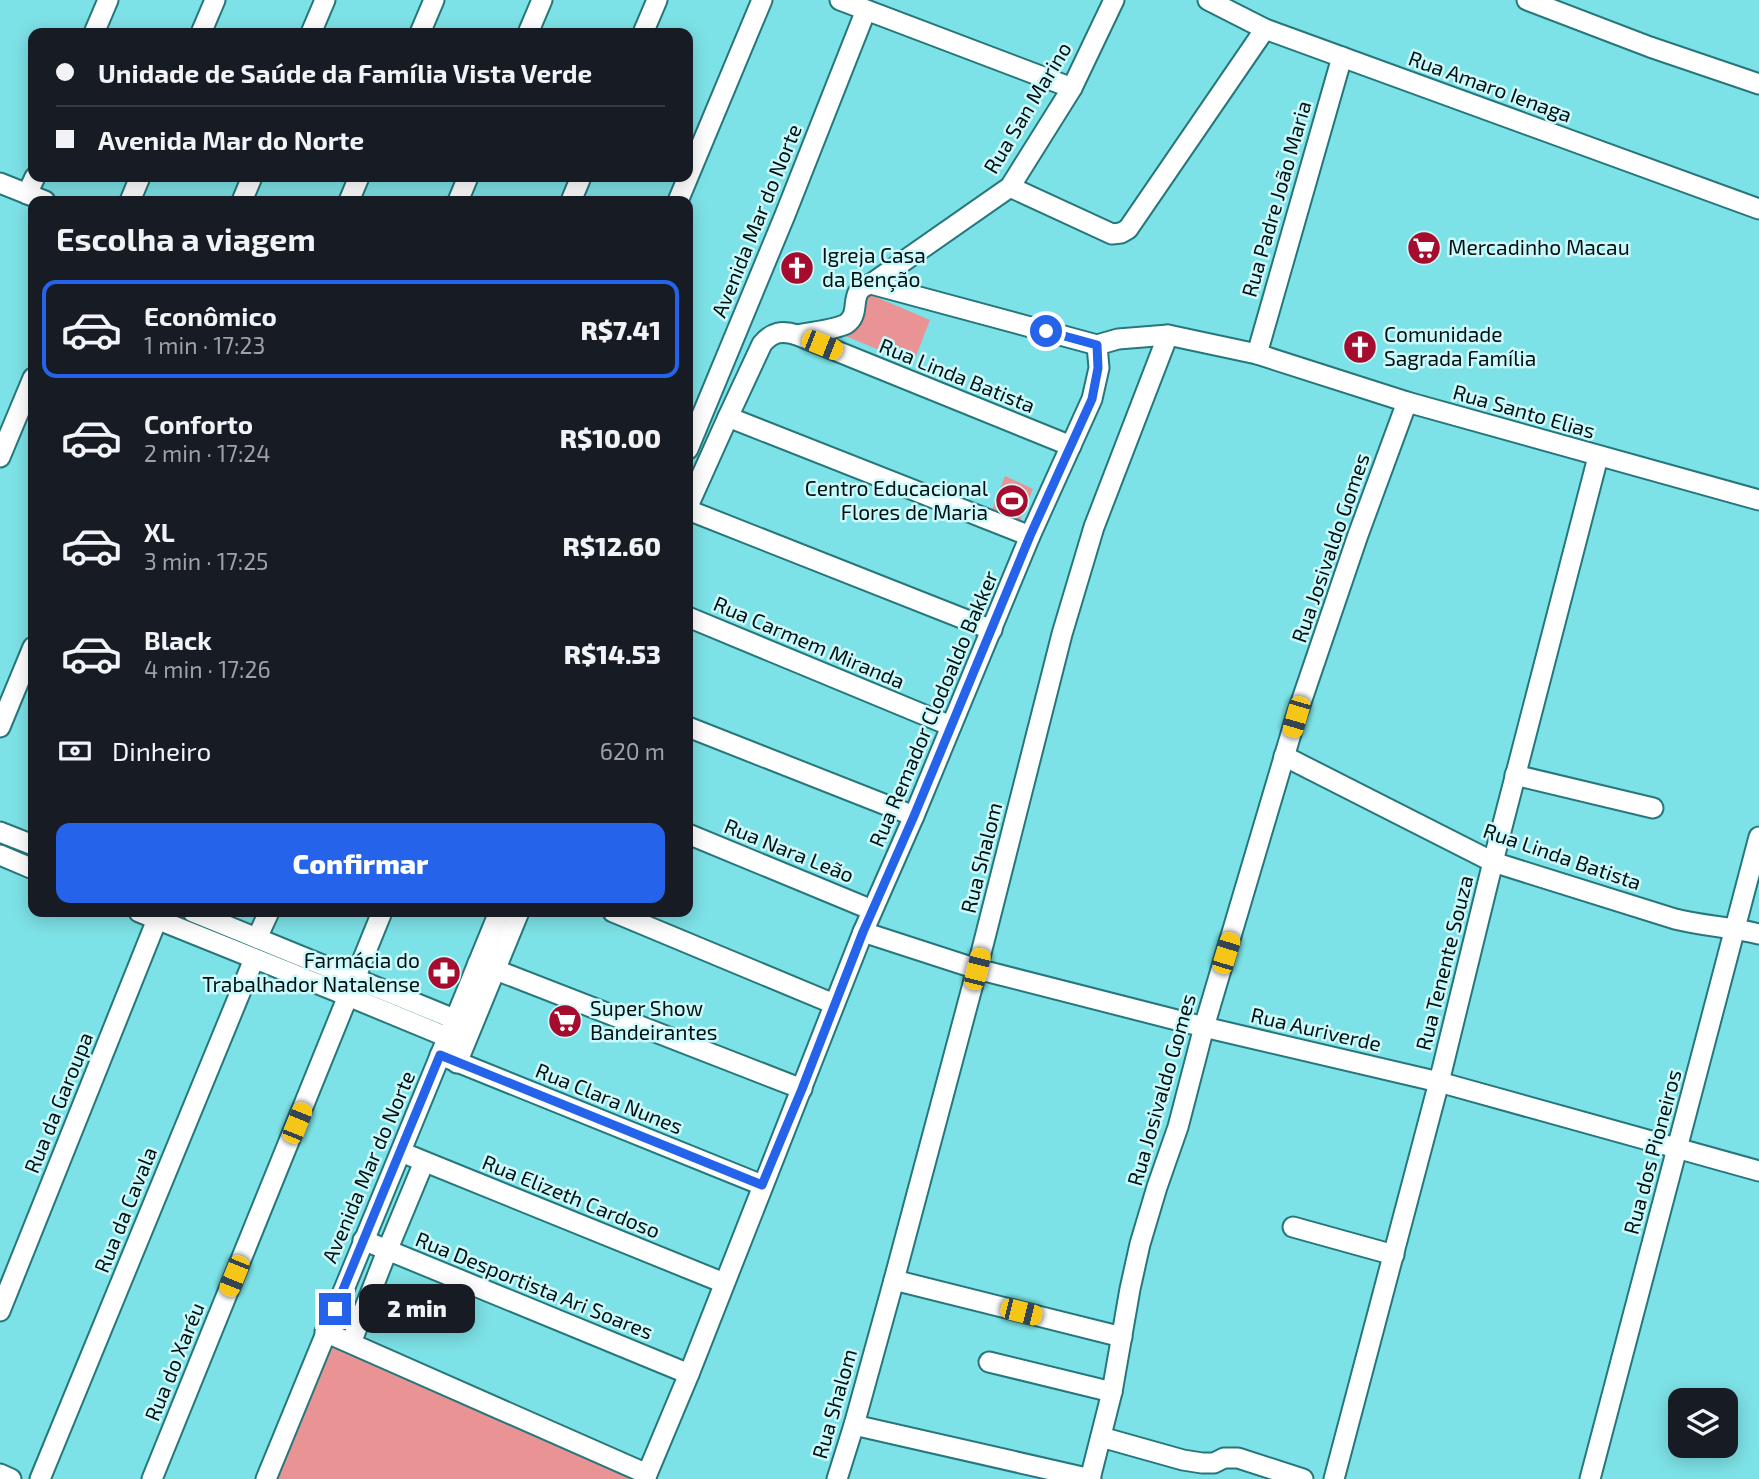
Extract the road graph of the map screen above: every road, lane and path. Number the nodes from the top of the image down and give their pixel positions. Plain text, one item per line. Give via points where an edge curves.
1 (108, 0) edge
2 (215, 0) edge
3 (325, 0) edge
4 (434, 0) edge
5 (542, 0) edge
6 (657, 0) edge
7 (762, 0) edge
8 (840, 0) edge
9 (1114, 0) edge
10 (1208, 0) edge
11 (1527, 0) edge
12 (866, 10) junction
13 (96, 28) edge
14 (203, 28) edge
15 (313, 28) edge
16 (422, 28) edge
17 (530, 28) edge
18 (645, 28) edge
19 (1265, 29) junction
20 (1342, 57) junction
21 (1759, 84) edge
22 (1072, 88) junction
23 (693, 165) edge
24 (1, 186) edge
25 (1010, 187) junction
26 (36, 191) edge
27 (1759, 209) edge
28 (871, 284) junction
29 (792, 334) junction
30 (1168, 335) junction
31 (1097, 345) junction
32 (1257, 354) junction
33 (28, 390) edge
34 (1407, 402) junction
35 (728, 417) junction
36 (693, 437) edge
37 (1071, 446) junction
38 (0, 457) edge
39 (1598, 457) junction
40 (693, 497) edge
41 (1759, 500) edge
42 (693, 510) edge
43 (1030, 536) junction
44 (693, 619) edge
45 (992, 630) junction
46 (28, 659) edge
47 (951, 726) junction
48 (0, 727) edge
49 (693, 729) edge
50 (1284, 756) junction
51 (1515, 775) junction
52 (1653, 808) dead end
53 (914, 816) junction
54 (0, 832) edge
55 (693, 836) edge
56 (1759, 837) edge
57 (28, 843) edge
58 (0, 855) edge
59 (1493, 862) junction
60 (28, 867) edge
61 (872, 910) junction
62 (151, 917) edge
63 (159, 917) edge
64 (205, 917) edge
65 (267, 917) edge
66 (380, 917) edge
67 (498, 917) edge
68 (516, 917) edge
69 (625, 917) edge
70 (1735, 928) junction
71 (863, 932) junction
72 (1759, 934) edge
73 (257, 938) junction
74 (254, 959) junction
75 (486, 966) junction
76 (977, 969) junction
77 (351, 987) junction
78 (834, 1004) junction
79 (1204, 1027) junction
80 (449, 1044) junction
81 (1439, 1082) junction
82 (802, 1089) junction
83 (1677, 1149) junction
84 (401, 1152) junction
85 (424, 1163) junction
86 (1759, 1171) edge
87 (762, 1185) junction
88 (1293, 1227) dead end
89 (363, 1240) junction
90 (387, 1251) junction
91 (1394, 1255) junction
92 (894, 1280) junction
93 (724, 1283) junction
94 (0, 1311) edge
95 (326, 1332) junction
96 (1122, 1337) junction
97 (351, 1343) junction
98 (989, 1362) dead end
99 (688, 1374) junction
100 (1112, 1392) junction
101 (854, 1425) junction
102 (1101, 1437) junction
103 (0, 1474) edge
104 (646, 1476) edge
105 (11, 1479) edge
106 (40, 1479) edge
107 (152, 1479) edge
108 (266, 1479) edge
109 (837, 1479) edge
110 (1091, 1479) edge
111 (1303, 1479) edge
112 (1334, 1479) edge
113 (1590, 1479) edge

1 - 13 street
2 - 14 street
3 - 15 street
4 - 16 street
5 - 17 street
6 - 18 street
7 - 23 street
8 - 12 street
9 - 22 street, Rua San Marino
10 - 19 street, Rua Amaro Ienaga
11 - 21 street
12 - 22 street
12 - 36 street, Avenida Mar do Norte
19 - 20 street, Rua Amaro Ienaga
19 - 25 street via 1128,229 1112,234
20 - 27 street, Rua Amaro Ienaga
20 - 32 street, Rua Padre João Maria
22 - 25 street, Rua San Marino
24 - 26 street
25 - 28 street, Rua San Marino
28 - 29 street, Rua San Marino via 858,292 851,319 844,325
28 - 31 street, Rua Santo Elias
29 - 35 street via 776,332 762,344
29 - 37 street, Rua Linda Batista
30 - 31 street, Rua Santo Elias
30 - 32 street, Rua Santo Elias
30 - 76 street, Rua Shalom via 1094,527 1062,634
31 - 37 street, Rua Remador Clodoaldo Bakker via 1097,383
32 - 34 street, Rua Santo Elias
33 - 38 street
34 - 39 street, Rua Santo Elias
34 - 50 street, Rua Josivaldo Gomes
35 - 40 street
35 - 43 street
37 - 43 street, Rua Remador Clodoaldo Bakker
39 - 41 street, Rua Santo Elias
39 - 51 street, Rua Tenente Souza
42 - 45 street
43 - 45 street, Rua Remador Clodoaldo Bakker
44 - 47 street, Rua Carmem Miranda
45 - 47 street, Rua Remador Clodoaldo Bakker
46 - 48 street
47 - 53 street, Rua Remador Clodoaldo Bakker
49 - 53 street
50 - 59 street, Rua Linda Batista
50 - 79 street, Rua Josivaldo Gomes
51 - 52 street
51 - 59 street, Rua Tenente Souza
53 - 61 street, Rua Remador Clodoaldo Bakker
54 - 57 street
55 - 61 street, Rua Nara Leão
56 - 70 street, Rua dos Pioneiros
58 - 60 street
59 - 70 street, Rua Linda Batista via 1683,921
59 - 81 street, Rua Tenente Souza
61 - 71 street, Rua Remador Clodoaldo Bakker
62 - 94 street, Rua da Garoupa
63 - 74 street
64 - 73 street
65 - 73 street
66 - 77 street, Rua do Xaréu
67 - 75 street, Avenida Mar do Norte
68 - 75 street
69 - 78 street
70 - 72 street, Rua Linda Batista
70 - 83 street, Rua dos Pioneiros
71 - 76 street, Rua Auriverde
71 - 78 street, Rua Remador Clodoaldo Bakker
73 - 77 street
74 - 77 street
74 - 106 street, Rua da Cavala
75 - 80 street, Avenida Mar do Norte
75 - 80 street
75 - 82 street
76 - 79 street, Rua Auriverde
76 - 92 street, Rua Shalom
77 - 80 street, Rua Clara Nunes
77 - 107 street, Rua do Xaréu
78 - 82 street, Rua Remador Clodoaldo Bakker
79 - 81 street, Rua Auriverde
79 - 96 street, Rua Josivaldo Gomes via 1140,1244
80 - 84 street, Avenida Mar do Norte
80 - 87 street, Rua Clara Nunes
81 - 83 street, Rua Auriverde
81 - 91 street, Rua Tenente Souza
82 - 87 street, Rua Remador Clodoaldo Bakker
83 - 86 street, Rua Auriverde
83 - 113 street, Rua dos Pioneiros
84 - 85 street, Rua Elizeth Cardoso
84 - 89 street, Avenida Mar do Norte
85 - 90 street
85 - 93 street, Rua Elizeth Cardoso
87 - 93 street, Rua Remador Clodoaldo Bakker
88 - 91 street
89 - 90 street, Rua Desportista Ari Soares
89 - 95 street, Avenida Mar do Norte
90 - 97 street
90 - 99 street, Rua Desportista Ari Soares
91 - 112 street, Rua Tenente Souza
92 - 96 street
92 - 101 street, Rua Shalom
93 - 99 street, Rua Remador Clodoaldo Bakker
95 - 97 street
95 - 108 street, Avenida Mar do Norte
96 - 100 street, Rua Josivaldo Gomes
97 - 104 street
98 - 100 street
99 - 104 street, Rua Remador Clodoaldo Bakker
100 - 102 street, Rua Josivaldo Gomes
101 - 109 street, Rua Shalom
101 - 110 street
102 - 110 street, Rua Josivaldo Gomes
102 - 111 street via 1202,1464 1238,1458
103 - 105 street

